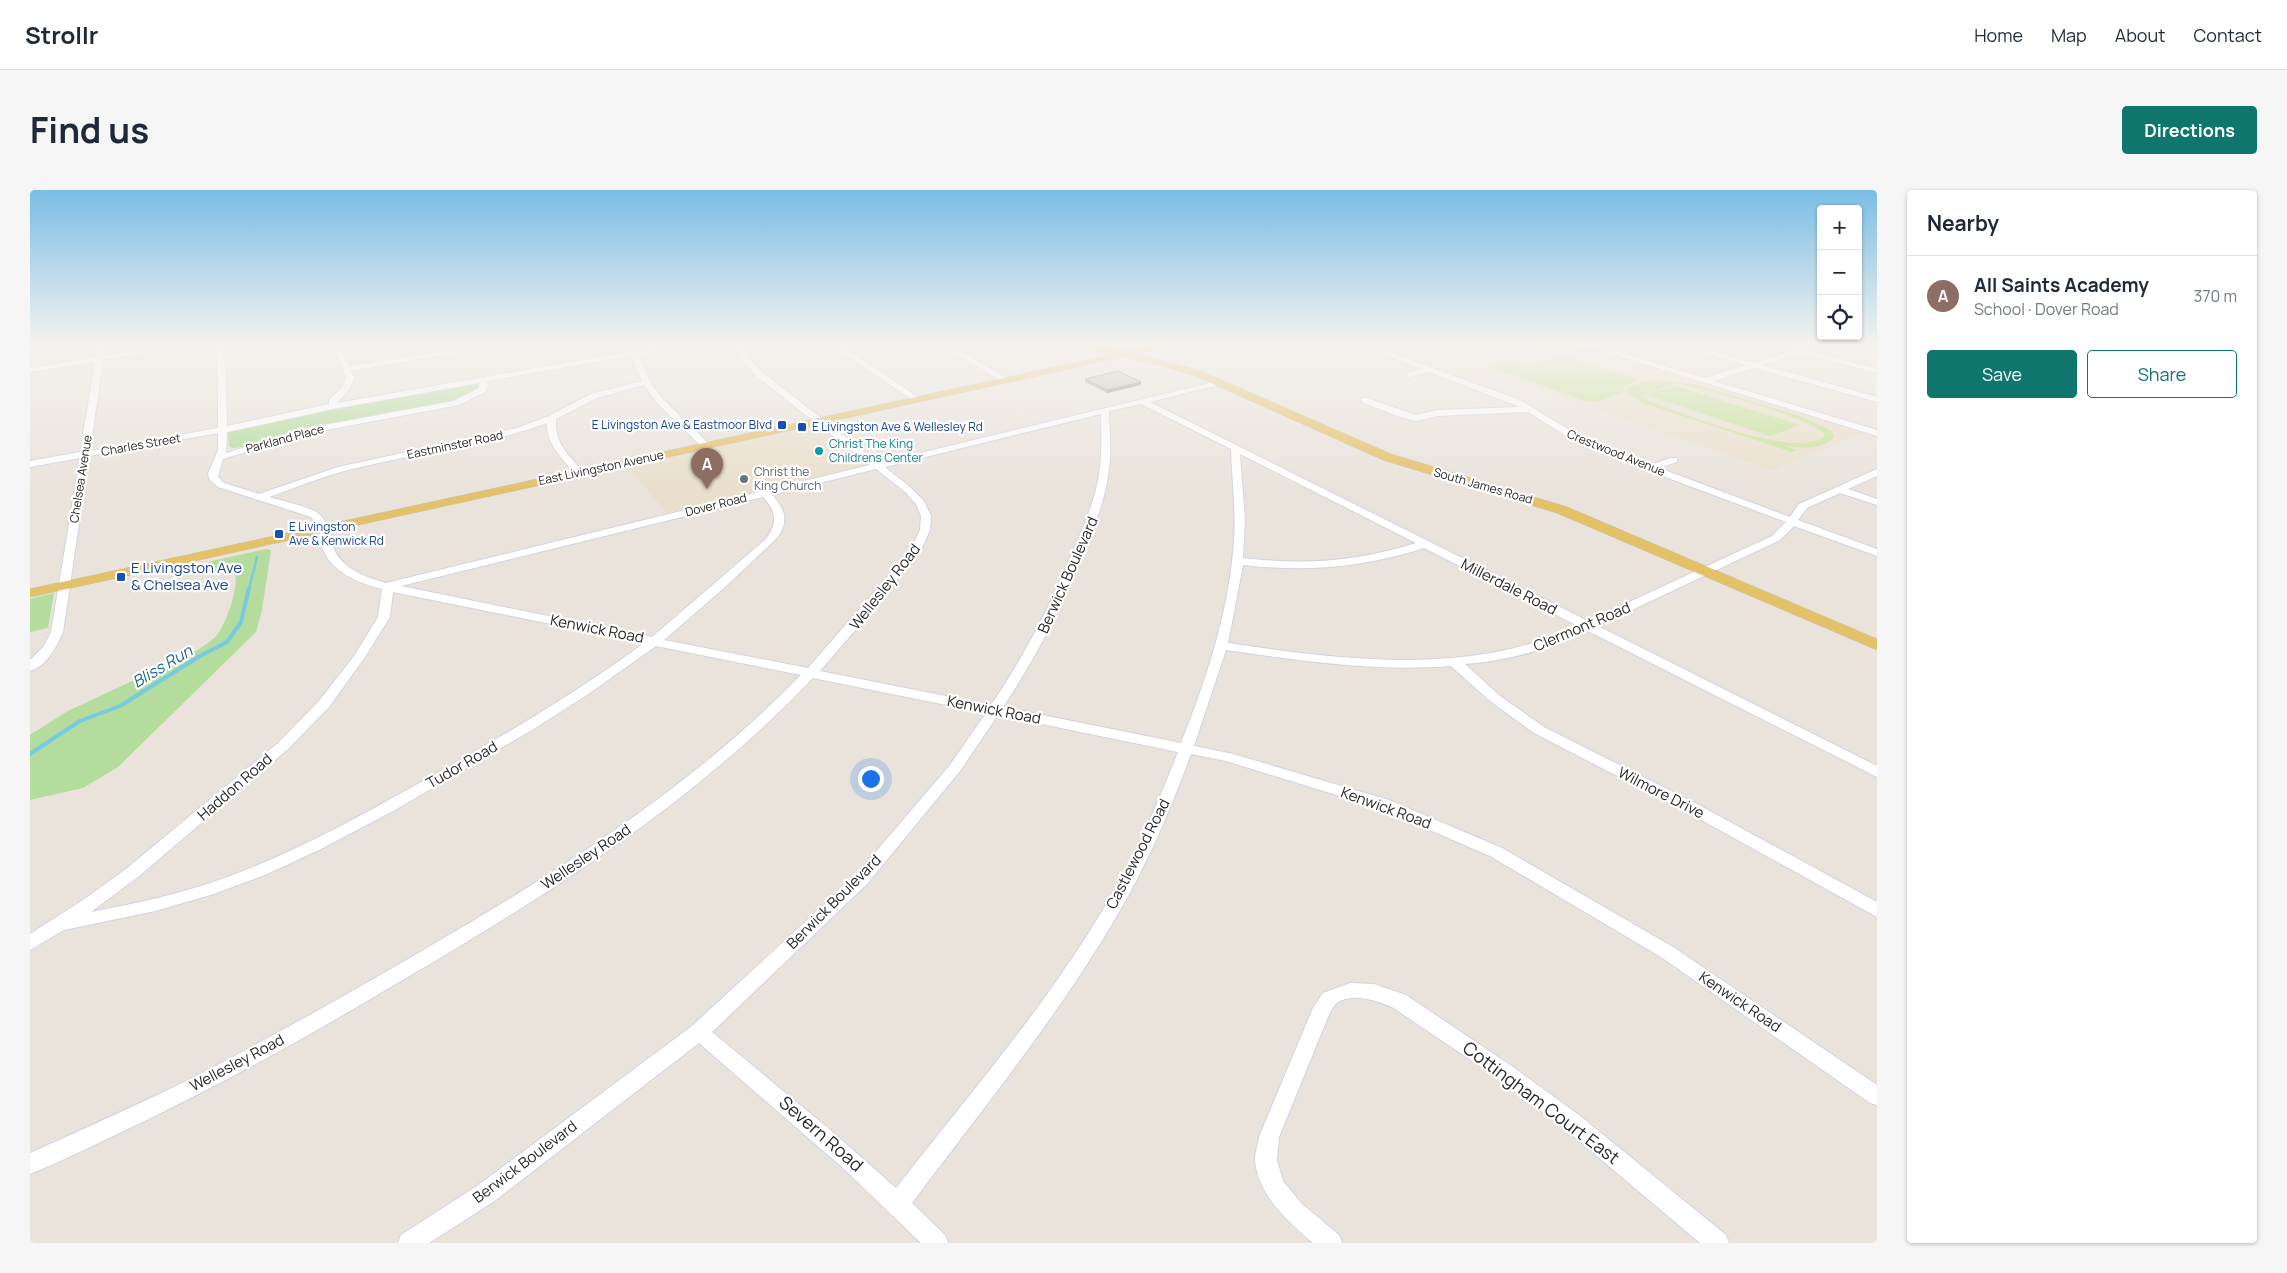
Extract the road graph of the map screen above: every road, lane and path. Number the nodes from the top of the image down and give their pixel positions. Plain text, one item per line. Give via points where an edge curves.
1 (94, 393) edge
2 (222, 393) edge
3 (340, 393) edge
4 (403, 393) edge
5 (475, 393) edge
6 (605, 393) edge
7 (654, 393) edge
8 (784, 393) edge
9 (908, 393) edge
10 (944, 393) edge
11 (1174, 393) edge
12 (1244, 393) edge
13 (1491, 393) edge
14 (1746, 393) edge
15 (1853, 393) edge
16 (917, 399) junction
17 (1364, 400) dead end
18 (1877, 400) edge
19 (1142, 401) junction
20 (332, 406) junction
21 (1532, 409) junction
22 (1105, 410) junction
23 (552, 418) junction
24 (819, 420) junction
25 (223, 430) junction
26 (1877, 433) edge
27 (705, 446) junction
28 (1235, 448) junction
29 (85, 455) junction
30 (222, 457) junction
31 (1674, 460) dead end
32 (30, 464) edge
33 (878, 466) junction
34 (1651, 468) junction
35 (1877, 472) edge
36 (579, 473) junction
37 (1839, 489) junction
38 (765, 493) junction
39 (259, 497) junction
40 (1877, 502) edge
41 (1792, 521) junction
42 (322, 529) junction
43 (1424, 544) junction
44 (1877, 553) edge
45 (1237, 562) junction
46 (1706, 571) junction
47 (65, 586) junction
48 (388, 586) junction
49 (30, 593) edge
50 (1588, 626) junction
51 (654, 641) junction
52 (1877, 645) edge
53 (1222, 646) junction
54 (1456, 663) junction
55 (30, 668) edge
56 (812, 672) junction
57 (995, 710) junction
58 (1187, 748) junction
59 (1877, 772) edge
60 (1877, 910) edge
61 (58, 926) junction
62 (30, 943) edge
63 (698, 1032) junction
64 (1877, 1096) edge
65 (30, 1164) edge
66 (898, 1203) junction
67 (409, 1243) edge
68 (937, 1243) edge
69 (1331, 1243) edge
70 (1718, 1243) edge

1 - 29 street, Chelsea Avenue
2 - 25 street, Kenwick Road
3 - 20 street
4 - 20 street, Charles Street
5 - 30 street, Parkland Place via 456,402 303,432
6 - 23 street, Eastminster Road
7 - 27 street
8 - 24 street, Wellesley Road
9 - 16 street
10 - 16 main road, East Livingston Avenue
11 - 19 street, Dover Road
12 - 46 main road, South James Road via 1382,455 1544,504
13 - 21 street, Crestwood Avenue
14 - 26 street
15 - 18 street
16 - 24 main road, East Livingston Avenue
17 - 21 street via 1416,418 1437,413
19 - 22 street, Dover Road
19 - 28 street, Millerdale Road
20 - 25 street, Charles Street
21 - 34 street, Crestwood Avenue via 1571,437
22 - 33 street, Dover Road
22 - 57 street, Berwick Boulevard via 1105,467 1096,509 1044,630
23 - 36 street via 554,441
23 - 39 street, Eastminster Road via 500,436 341,469
24 - 27 main road, East Livingston Avenue
24 - 33 street, Wellesley Road
25 - 29 street, Charles Street
25 - 30 street, Kenwick Road
27 - 36 main road, East Livingston Avenue
28 - 43 street, Millerdale Road
28 - 45 street, Castlewood Road via 1240,521
29 - 32 street, Charles Street
29 - 47 street, Chelsea Avenue
30 - 39 street, Kenwick Road via 213,470 215,481
31 - 34 street
33 - 38 street, Dover Road
33 - 56 street, Wellesley Road via 924,507 927,516 924,534 917,548 867,612
34 - 41 street, Crestwood Avenue
35 - 37 street, Clermont Road
36 - 42 main road, East Livingston Avenue
37 - 40 street
37 - 41 street, Clermont Road via 1803,506
38 - 48 street, Dover Road
38 - 51 street, Tudor Road via 781,514 777,532 732,576
39 - 42 street, Kenwick Road via 315,515
41 - 44 street, Crestwood Avenue
41 - 46 street, Clermont Road via 1776,538
42 - 47 main road, East Livingston Avenue
42 - 48 street, Kenwick Road via 329,553 340,565 364,579
43 - 45 street via 1389,556 1337,566
43 - 50 street, Millerdale Road
45 - 53 street, Castlewood Road
46 - 50 street, Clermont Road
46 - 52 main road, South James Road
47 - 49 main road, East Livingston Avenue
47 - 55 street, Chelsea Avenue via 54,640
48 - 51 street, Kenwick Road
48 - 61 street, Haddon Road via 384,617 347,676 305,724 192,825 126,878
50 - 54 street, Clermont Road via 1530,650
50 - 59 street, Millerdale Road
51 - 56 street, Kenwick Road
51 - 61 street, Tudor Road via 487,751 383,810 301,851 209,890
53 - 54 street, Clermont Road via 1358,663
53 - 58 street, Castlewood Road
54 - 60 street, Wilmore Drive via 1479,686 1539,730 1692,808
56 - 57 street, Kenwick Road
56 - 65 street, Wellesley Road via 770,713 662,805 521,901 204,1082
57 - 58 street, Kenwick Road
57 - 63 street, Berwick Boulevard via 955,768 861,880
58 - 64 street, Kenwick Road via 1228,757 1384,804 1496,852 1666,952
58 - 66 street, Castlewood Road via 1158,820 1109,914 1036,1023
61 - 62 street, Haddon Road
63 - 66 street, Severn Road via 817,1130
63 - 67 street, Berwick Boulevard via 485,1194
66 - 68 street, Severn Road
69 - 70 street, Cottingham Court East via 1293,1211 1274,1187 1266,1160 1269,1137 1320,1014 1330,998 1350,990 1374,992 1399,1001 1506,1073 1572,1122

